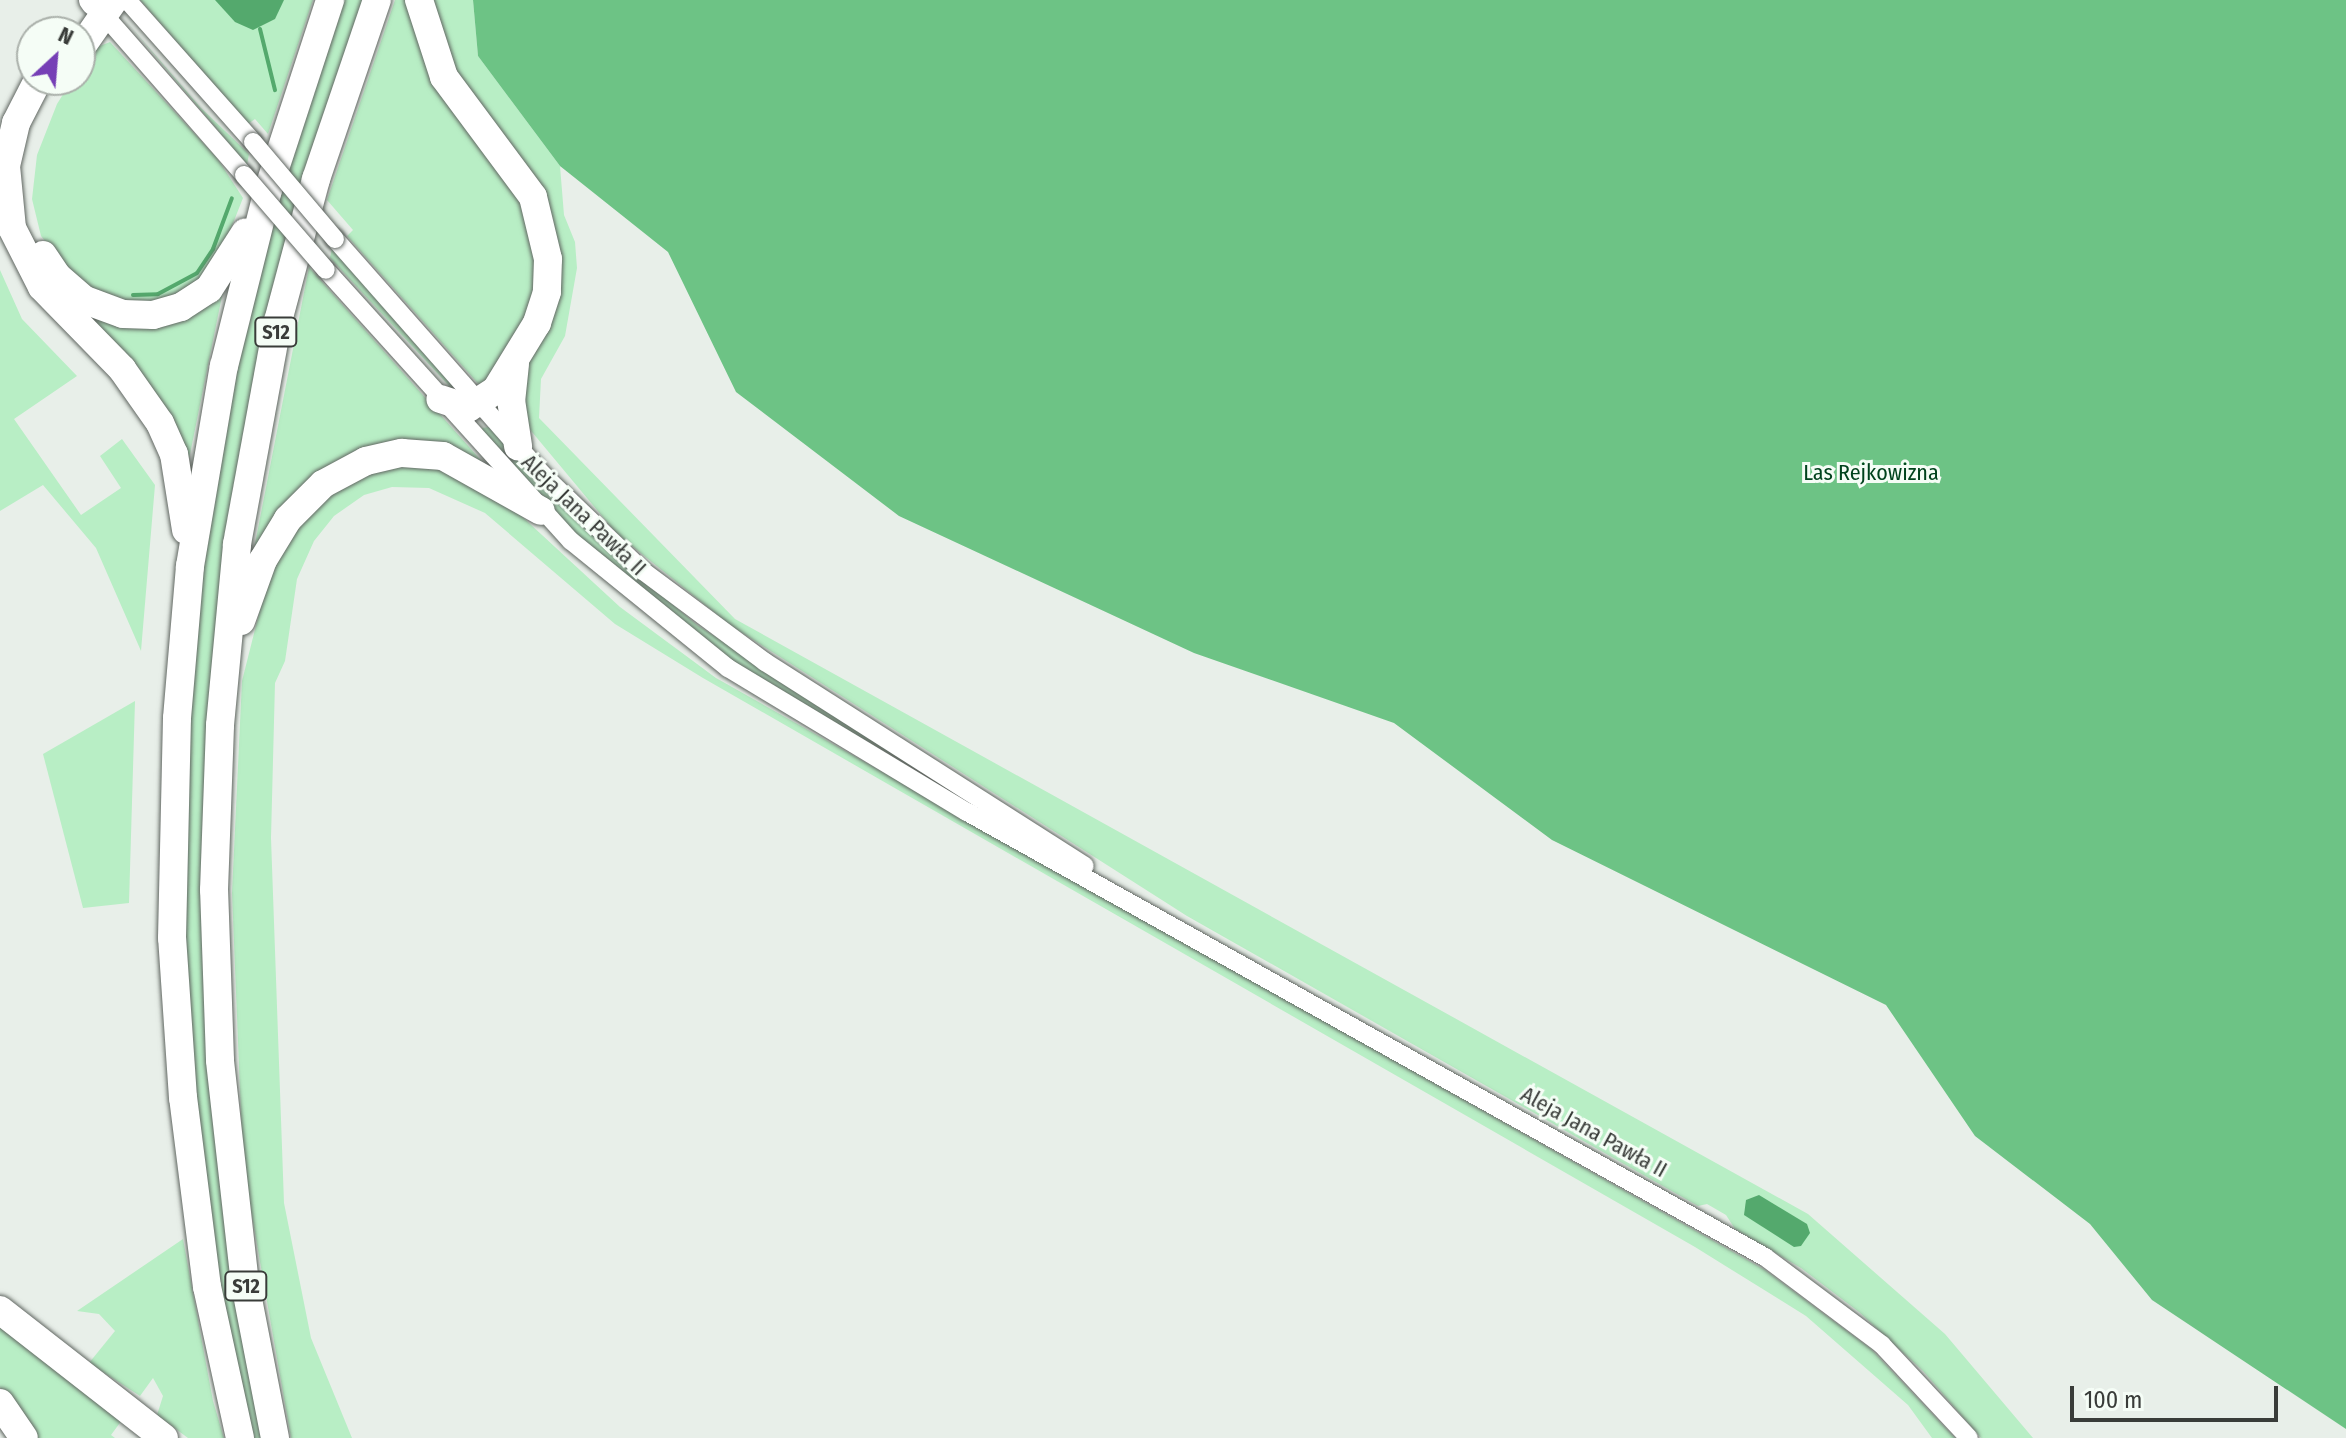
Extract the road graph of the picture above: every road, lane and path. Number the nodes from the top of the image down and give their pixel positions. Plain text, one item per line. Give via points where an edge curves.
1 (330, 0) edge
2 (377, 0) edge
3 (419, 0) edge
4 (105, 3) edge
5 (90, 16) edge
6 (30, 96) edge
7 (51, 96) edge
8 (268, 190) junction
9 (515, 363) junction
10 (440, 399) junction
11 (480, 403) junction
12 (518, 446) junction
13 (541, 511) junction
14 (190, 566) junction
15 (223, 675) junction
16 (1160, 917) junction
17 (0, 1310) edge
18 (0, 1403) edge
19 (24, 1438) edge
20 (164, 1438) edge
21 (240, 1438) edge
22 (275, 1438) edge
23 (1969, 1438) edge

1 - 8 highway, S12
2 - 15 highway, S12 via 321,164 278,321 242,513
3 - 9 highway via 444,77 526,187 543,227 547,292
4 - 5 highway
4 - 10 street, Aleja Jana Pawła II, bridge via 244,175
4 - 11 street, Aleja Jana Pawła II, bridge via 253,142
6 - 14 highway via 16,123 6,166 12,228 42,287 122,369 160,423 180,483
7 - 8 highway via 30,139 24,194 43,254 57,276 85,300 133,316 165,313 190,302 217,281
8 - 14 highway, S12 via 224,366
9 - 11 highway
9 - 12 highway via 511,400
10 - 11 highway via 462,408
10 - 13 street, Aleja Jana Pawła II
11 - 12 street, Aleja Jana Pawła II
12 - 16 street, Aleja Jana Pawła II via 607,538 706,620
13 - 15 highway via 443,456 402,453 354,465 315,490 281,530 253,584
13 - 16 street, Aleja Jana Pawła II via 643,605 765,694
14 - 21 highway, S12 via 172,841 176,1006 197,1220
15 - 22 highway, S12 via 214,890 220,1060 241,1258
16 - 23 street, Aleja Jana Pawła II via 1793,1275 1882,1345
17 - 20 highway
18 - 19 highway

